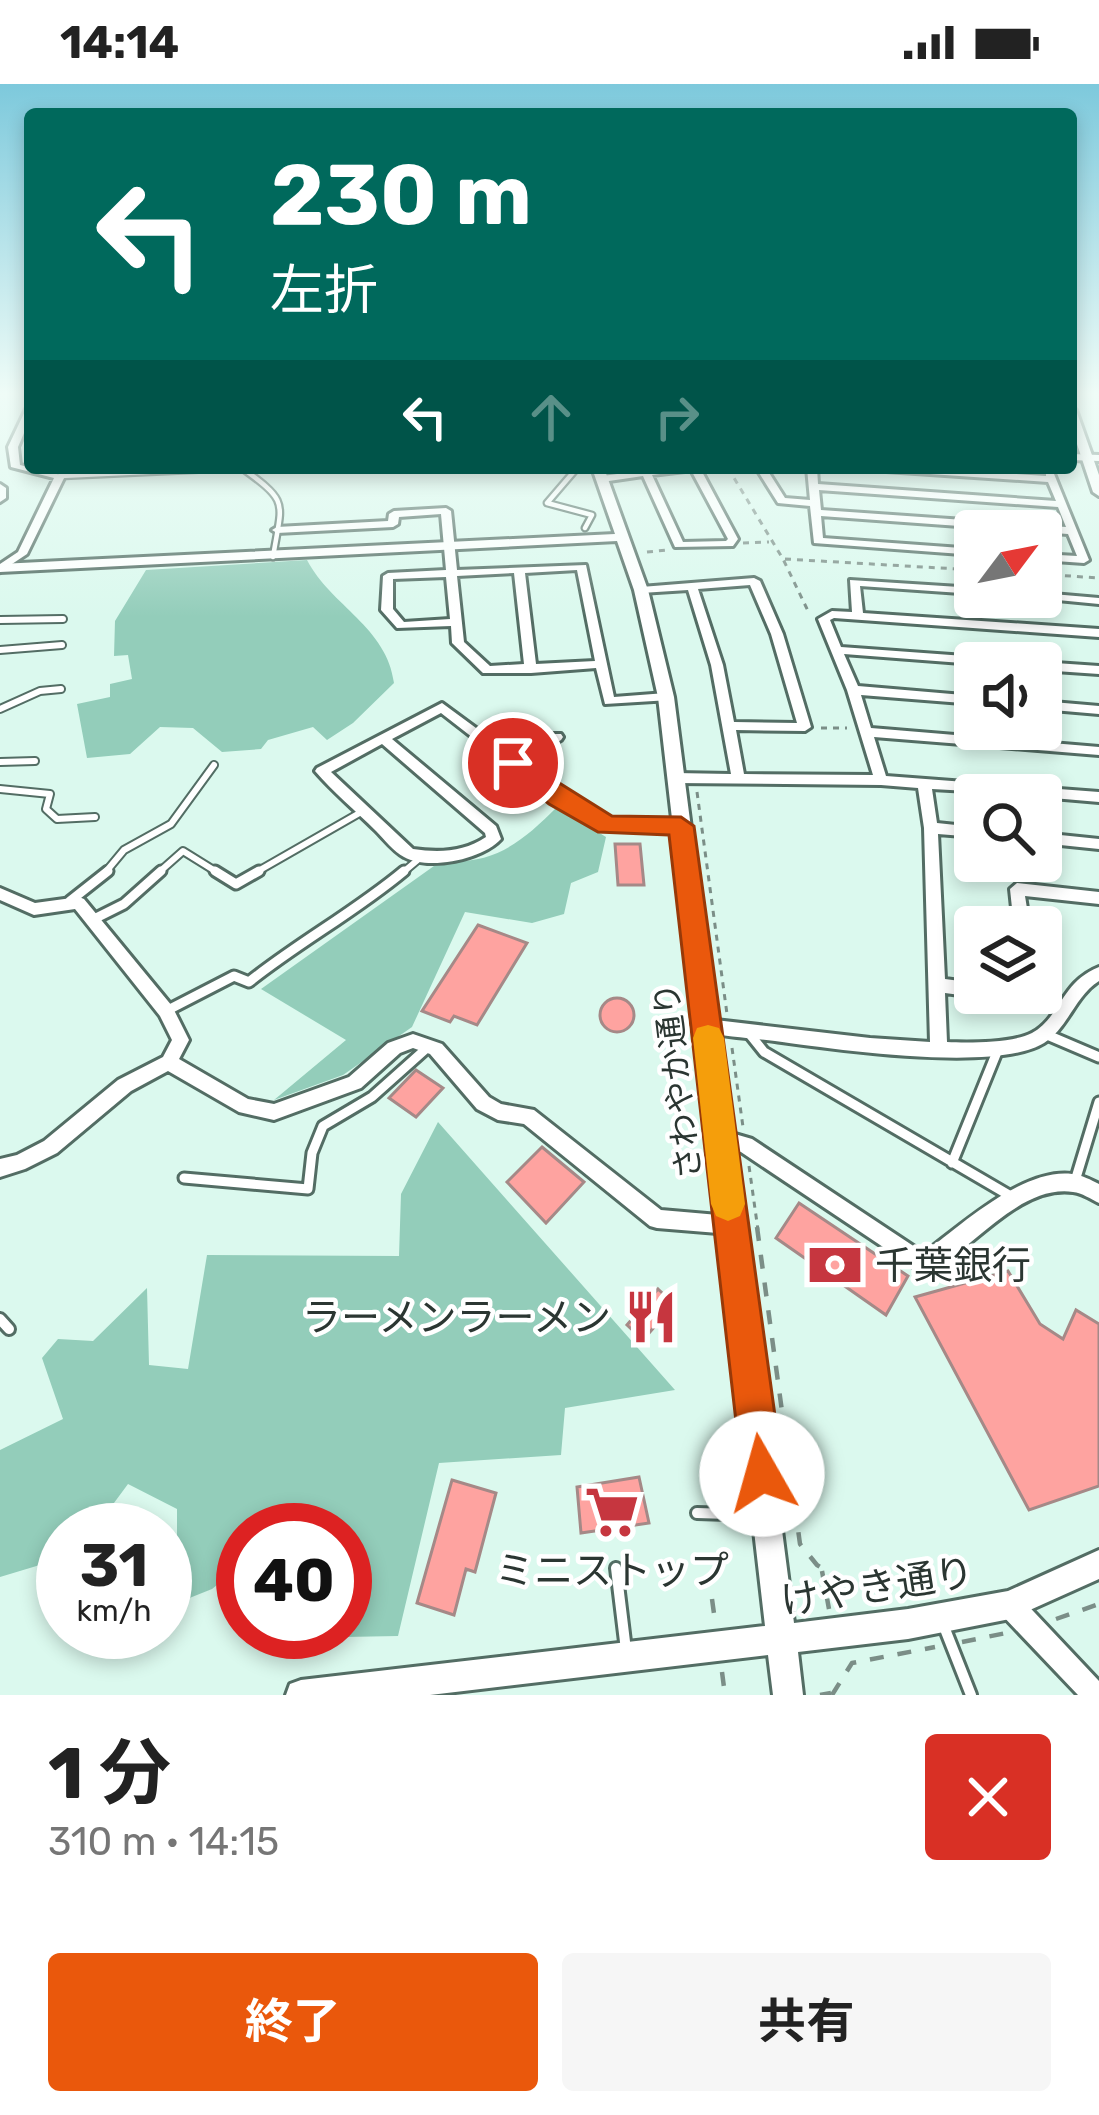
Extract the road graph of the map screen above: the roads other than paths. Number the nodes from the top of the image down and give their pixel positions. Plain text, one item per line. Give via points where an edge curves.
1 (50, 474) edge
2 (103, 474) edge
3 (250, 474) edge
4 (572, 474) edge
5 (600, 474) edge
6 (624, 474) edge
7 (652, 474) edge
8 (697, 474) edge
9 (764, 474) edge
10 (813, 474) edge
11 (1050, 474) edge
12 (647, 475) junction
13 (60, 476) junction
14 (814, 487) junction
15 (0, 488) edge
16 (0, 498) edge
17 (1062, 504) junction
18 (815, 508) junction
19 (585, 528) dead end
20 (277, 530) junction
21 (1072, 530) junction
22 (625, 545) junction
23 (450, 547) junction
24 (954, 551) edge
25 (273, 557) junction
26 (1062, 558) edge
27 (0, 568) edge
28 (519, 570) junction
29 (453, 573) junction
30 (692, 586) junction
31 (641, 590) junction
32 (954, 590) edge
33 (1062, 598) edge
34 (1099, 601) edge
35 (858, 616) junction
36 (63, 619) dead end
37 (0, 620) edge
38 (456, 622) junction
39 (1099, 633) edge
40 (62, 645) dead end
41 (0, 650) edge
42 (836, 650) junction
43 (954, 659) edge
44 (601, 664) junction
45 (1062, 667) edge
46 (531, 669) junction
47 (1099, 670) edge
48 (62, 689) dead end
49 (853, 690) junction
50 (666, 697) junction
51 (954, 698) edge
52 (1062, 707) edge
53 (0, 709) edge
54 (1099, 710) edge
55 (729, 726) junction
56 (866, 732) junction
57 (556, 736) dead end
58 (383, 738) junction
59 (1099, 751) edge
60 (35, 761) dead end
61 (0, 762) edge
62 (513, 763) junction
63 (214, 765) dead end
64 (738, 776) junction
65 (675, 778) junction
66 (880, 780) junction
67 (924, 782) junction
68 (0, 789) edge
69 (1099, 797) edge
70 (363, 811) junction
71 (95, 817) dead end
72 (681, 826) junction
73 (931, 828) junction
74 (954, 830) edge
75 (1062, 840) edge
76 (1099, 844) edge
77 (421, 857) junction
78 (0, 894) edge
79 (1099, 898) edge
80 (70, 901) junction
81 (1019, 906) edge
82 (93, 920) junction
83 (1099, 973) edge
84 (937, 985) junction
85 (954, 987) edge
86 (166, 1011) junction
87 (707, 1026) junction
88 (747, 1030) junction
89 (1044, 1034) junction
90 (429, 1046) junction
91 (1000, 1046) junction
92 (940, 1049) junction
93 (1099, 1057) edge
94 (170, 1062) junction
95 (1099, 1102) edge
96 (721, 1138) junction
97 (952, 1163) junction
98 (0, 1168) edge
99 (184, 1178) dead end
100 (1074, 1183) junction
101 (1099, 1194) edge
102 (1017, 1200) junction
103 (730, 1225) junction
104 (697, 1514) dead end
105 (767, 1515) junction
106 (1099, 1564) edge
107 (616, 1568) dead end
108 (1010, 1605) junction
109 (941, 1618) junction
110 (782, 1641) junction
111 (627, 1659) junction
112 (302, 1695) edge
113 (788, 1695) edge
114 (971, 1695) edge
115 (1095, 1695) edge

1 - 13 street
2 - 13 lane
3 - 20 lane via 276,493
4 - 19 lane via 547,503 592,515
5 - 22 street, さわやか通り
6 - 12 street
7 - 12 street
8 - 12 street via 733,538 729,544 679,545
9 - 18 street via 782,501
10 - 14 street
11 - 17 street
13 - 27 street via 22,554
14 - 17 street
14 - 18 street
15 - 16 street
17 - 21 street
18 - 21 street
18 - 24 street via 818,541
20 - 23 street via 393,524 394,514 446,511
20 - 25 lane
21 - 26 street via 1084,560
22 - 23 street
22 - 31 street, さわやか通り
23 - 25 street
23 - 29 street
25 - 27 street
28 - 29 street
28 - 44 street via 582,567
28 - 46 street
29 - 38 street
29 - 38 street via 388,576 387,610 401,626
30 - 31 street
30 - 55 street
30 - 55 street via 754,581 805,727
31 - 50 street, さわやか通り
32 - 35 street via 854,582
33 - 34 street
35 - 39 street
35 - 42 street via 824,619
36 - 37 lane
38 - 46 street via 458,643 487,670
40 - 41 lane
42 - 43 street
42 - 49 street
44 - 46 street
44 - 50 street via 609,701
45 - 47 street
48 - 53 lane
49 - 51 street
49 - 56 street
50 - 65 street, さわやか通り
52 - 54 street
55 - 64 street
56 - 59 street
56 - 66 street
57 - 62 street
58 - 62 street via 442,707
58 - 70 street via 322,770
58 - 77 street via 494,839 480,850
60 - 61 lane
62 - 72 street via 608,825
63 - 80 lane via 171,824 124,850
64 - 65 street
64 - 66 street
65 - 72 street, さわやか通り
66 - 67 street
67 - 69 street
67 - 73 street
68 - 71 lane via 50,794 46,808 57,819
70 - 77 street
70 - 82 lane via 236,884 184,851
72 - 87 street, さわやか通り
73 - 74 street
73 - 84 street
75 - 76 street
77 - 86 lane via 249,982 235,976
78 - 80 street via 34,909
79 - 81 street via 1017,890
80 - 82 street
82 - 86 street
83 - 89 street via 1078,984
84 - 85 street
84 - 92 street
86 - 94 street via 181,1040
87 - 88 street
87 - 96 street, さわやか通り
88 - 92 street
88 - 97 lane via 764,1052
89 - 91 street
89 - 93 lane
90 - 94 street via 394,1048 355,1083 274,1112 244,1106
90 - 99 lane via 372,1097 322,1126 308,1189
90 - 103 street via 483,1103 528,1116 657,1219
91 - 92 street
91 - 97 lane
94 - 98 street via 122,1087 40,1154
95 - 100 lane
96 - 102 street via 746,1145 925,1265
96 - 103 street, さわやか通り
97 - 102 lane
100 - 101 street
100 - 102 street
103 - 105 street, さわやか通り
104 - 105 lane
105 - 110 street, さわやか通り
106 - 108 street, けやき通り
107 - 111 lane
108 - 109 street, けやき通り
108 - 115 street
109 - 110 street, けやき通り
109 - 114 lane
110 - 111 street, けやき通り
110 - 113 street, さわやか通り
111 - 112 street, けやき通り

